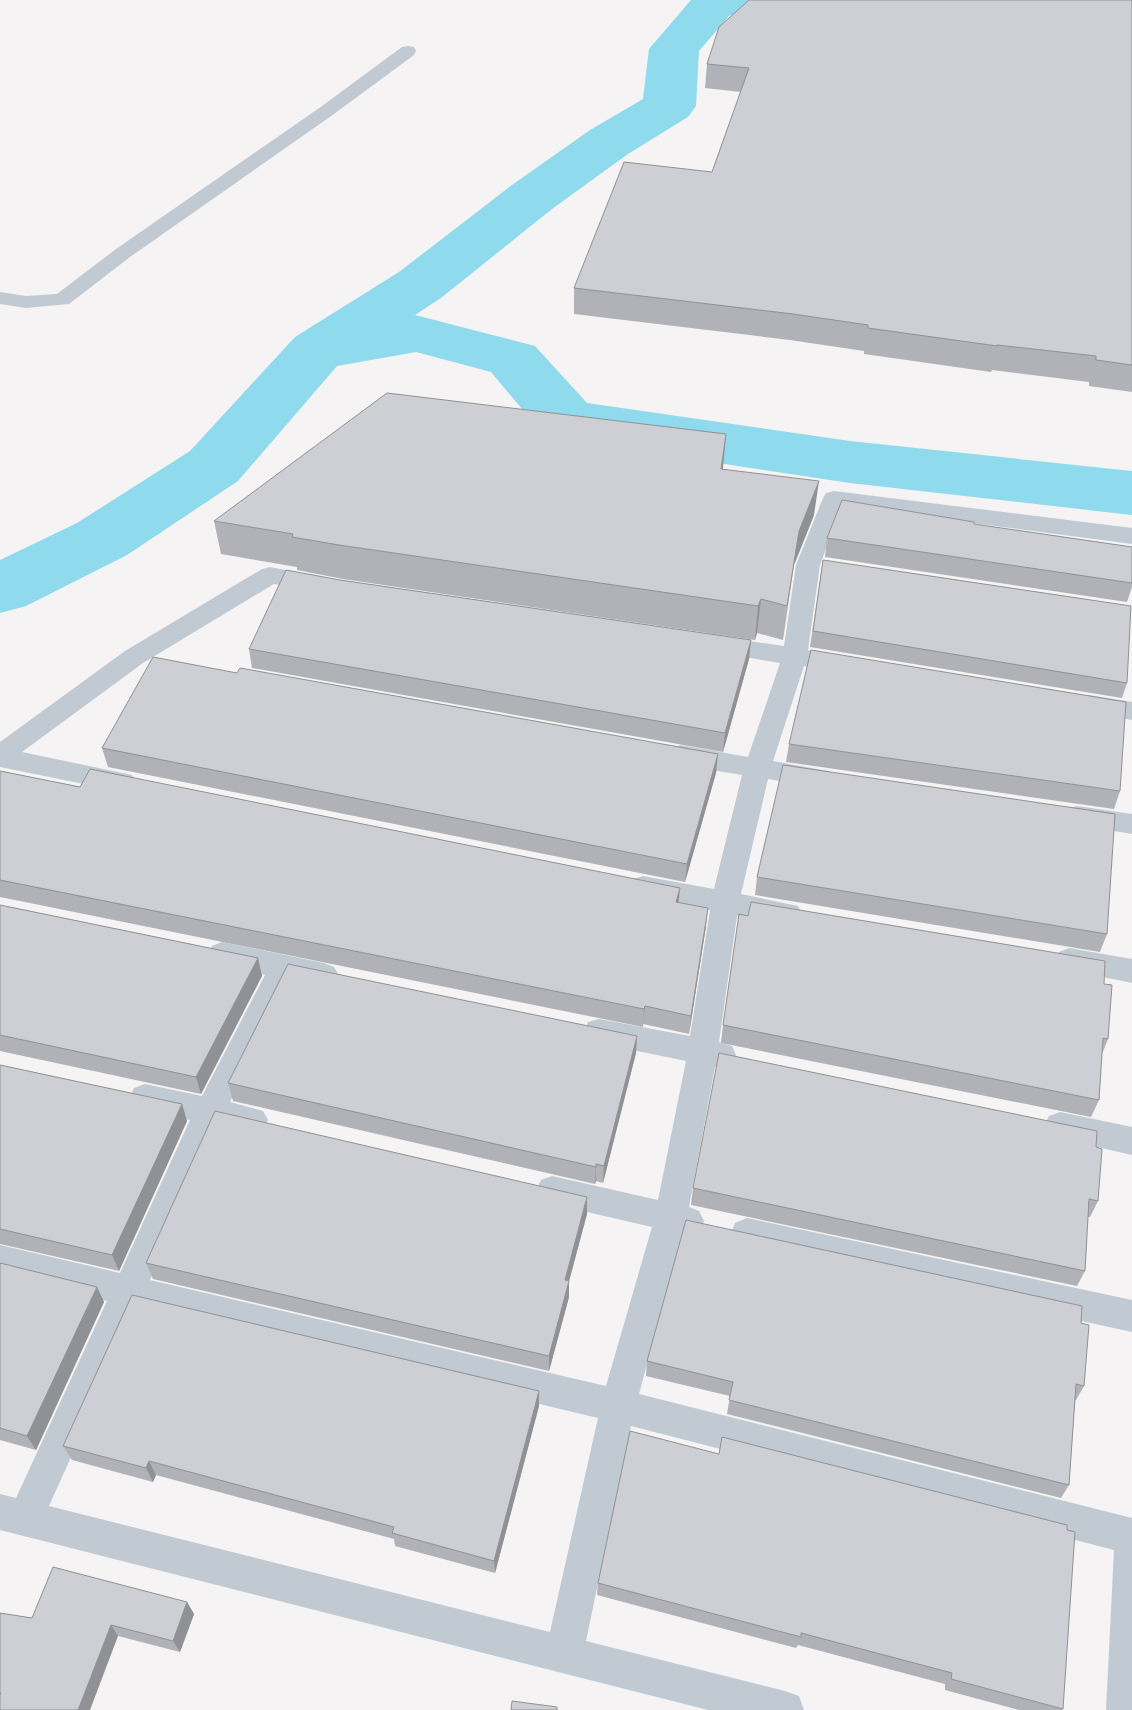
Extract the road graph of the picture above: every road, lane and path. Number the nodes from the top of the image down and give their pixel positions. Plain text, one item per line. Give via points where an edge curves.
1 (408, 51) dead end
2 (0, 298) edge
3 (1132, 536) edge
4 (343, 589) edge
5 (687, 640) edge
6 (795, 656) junction
7 (134, 657) junction
8 (834, 662) edge
9 (172, 664) edge
10 (1065, 700) edge
11 (1132, 711) edge
12 (660, 751) edge
13 (0, 756) edge
14 (757, 769) junction
15 (846, 782) edge
16 (147, 787) edge
17 (1053, 812) edge
18 (1132, 824) edge
19 (618, 882) edge
20 (725, 903) junction
21 (812, 918) edge
22 (196, 948) edge
23 (1045, 956) edge
24 (284, 966) junction
25 (1132, 971) edge
26 (352, 980) edge
27 (576, 1026) edge
28 (703, 1052) junction
29 (752, 1062) edge
30 (114, 1090) edge
31 (210, 1111) junction
32 (1034, 1120) edge
33 (277, 1126) edge
34 (1132, 1141) edge
35 (527, 1184) edge
36 (671, 1217) junction
37 (0, 1260) edge
38 (128, 1291) junction
39 (1132, 1316) edge
40 (618, 1406) junction
41 (12, 1516) edge
42 (1132, 1536) edge
43 (1132, 1550) edge
44 (564, 1653) junction
45 (785, 1710) edge
46 (1125, 1710) edge

1 - 2 street via 122,253 62,300 26,302
3 - 6 street via 834,498
4 - 7 street via 270,575
5 - 6 street
6 - 8 street
6 - 14 street
7 - 9 street
7 - 13 street
10 - 11 street
12 - 14 street
13 - 16 street
14 - 15 street
14 - 20 street
17 - 18 street
19 - 20 street
20 - 21 street
20 - 28 street
22 - 24 street
23 - 25 street
24 - 26 street
24 - 31 street
27 - 28 street
28 - 29 street
28 - 36 street
30 - 31 street
31 - 33 street
31 - 38 street
32 - 34 street
35 - 36 street
36 - 39 street
36 - 40 street
37 - 38 street
38 - 40 street
38 - 41 street
40 - 42 street
40 - 44 street
41 - 44 street
43 - 46 street
44 - 45 street

